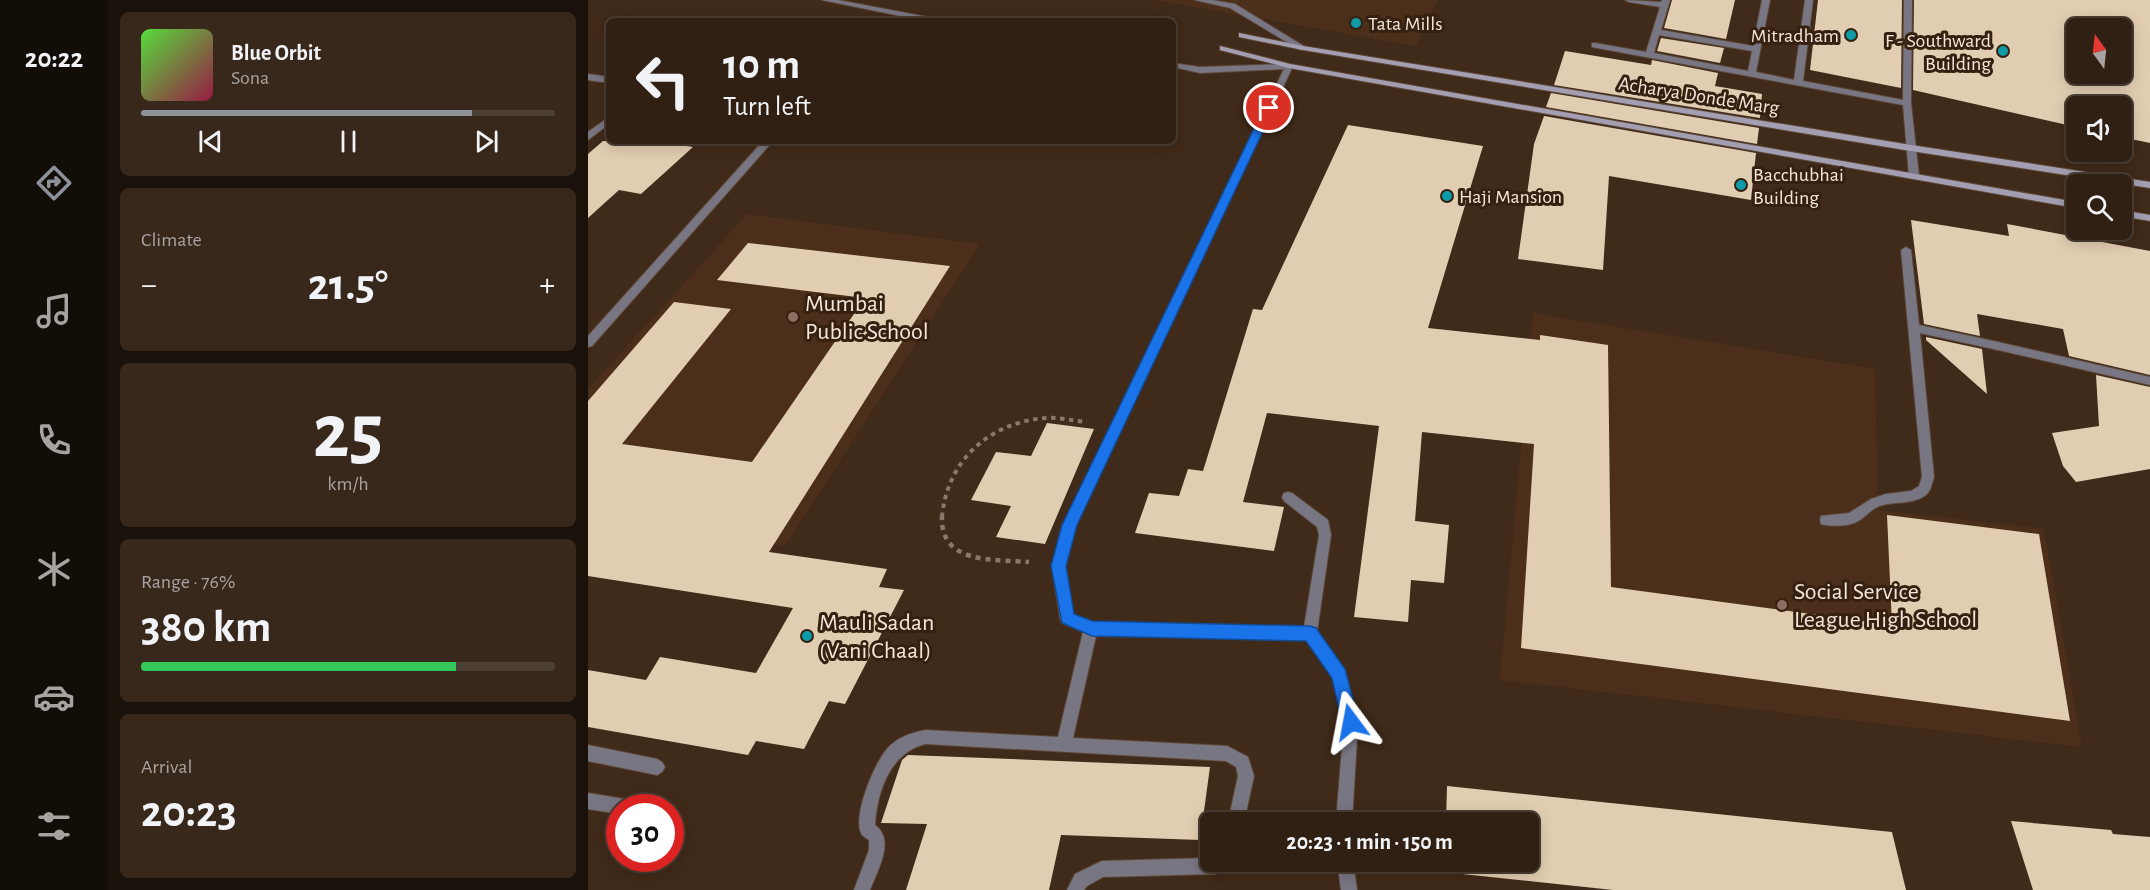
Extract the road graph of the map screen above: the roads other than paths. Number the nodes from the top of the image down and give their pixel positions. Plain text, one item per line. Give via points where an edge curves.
1 (826, 0) edge
2 (1199, 0) edge
3 (1629, 0) edge
4 (1766, 0) edge
5 (1809, 0) edge
6 (1908, 0) edge
7 (1234, 3) edge
8 (1665, 3) edge
9 (898, 14) junction
10 (893, 18) edge
11 (921, 18) edge
12 (1657, 32) junction
13 (1242, 35) dead end
14 (1595, 45) dead end
15 (1223, 48) dead end
16 (1303, 48) junction
17 (1756, 49) junction
18 (1649, 56) junction
19 (1176, 66) edge
20 (1289, 66) junction
21 (1750, 75) junction
22 (588, 77) edge
23 (606, 80) edge
24 (1798, 84) junction
25 (1907, 104) junction
26 (606, 122) edge
27 (588, 137) edge
28 (765, 144) edge
29 (1911, 148) junction
30 (1914, 176) junction
31 (2150, 185) edge
32 (2066, 203) edge
33 (2132, 215) edge
34 (2150, 218) edge
35 (1906, 250) dead end
36 (1913, 328) junction
37 (588, 343) edge
38 (2150, 381) edge
39 (1288, 497) dead end
40 (1826, 520) dead end
41 (1092, 629) junction
42 (1310, 634) junction
43 (1064, 744) junction
44 (588, 753) edge
45 (657, 767) dead end
46 (588, 801) edge
47 (606, 804) edge
48 (1238, 812) edge
49 (1345, 812) edge
50 (1200, 866) edge
51 (1347, 872) edge
52 (862, 890) edge
53 (1075, 890) edge
54 (1349, 890) edge

1 - 9 street
2 - 7 street
3 - 8 street
4 - 17 street
5 - 24 street
6 - 25 street
7 - 16 street
8 - 12 street
9 - 10 street
9 - 11 street
12 - 17 street
12 - 18 street
13 - 16 main road, Acharya Donde Marg
14 - 18 street
15 - 20 main road, Acharya Donde Marg
16 - 29 main road, Acharya Donde Marg
17 - 21 street
18 - 21 street
19 - 20 street via 1200,70
20 - 30 main road, Acharya Donde Marg
20 - 41 street via 1070,525 1059,566 1067,618
21 - 24 street
22 - 23 street
24 - 25 street
25 - 29 street
26 - 27 street
28 - 37 street
29 - 30 street
29 - 31 main road, Acharya Donde Marg
30 - 32 main road, Acharya Donde Marg
33 - 34 main road
35 - 36 street
36 - 38 street
36 - 40 street via 1928,477 1924,489 1913,496 1872,504 1851,518
39 - 42 street via 1323,524 1325,535
41 - 42 street
41 - 43 street
42 - 49 street via 1340,675 1351,722
43 - 48 street via 1227,754 1243,762 1246,776
43 - 52 street via 926,737 911,740 896,750 886,760 867,815 867,829 876,836 877,850
44 - 45 street
46 - 47 street
50 - 53 street via 1101,869 1081,880
51 - 54 street

